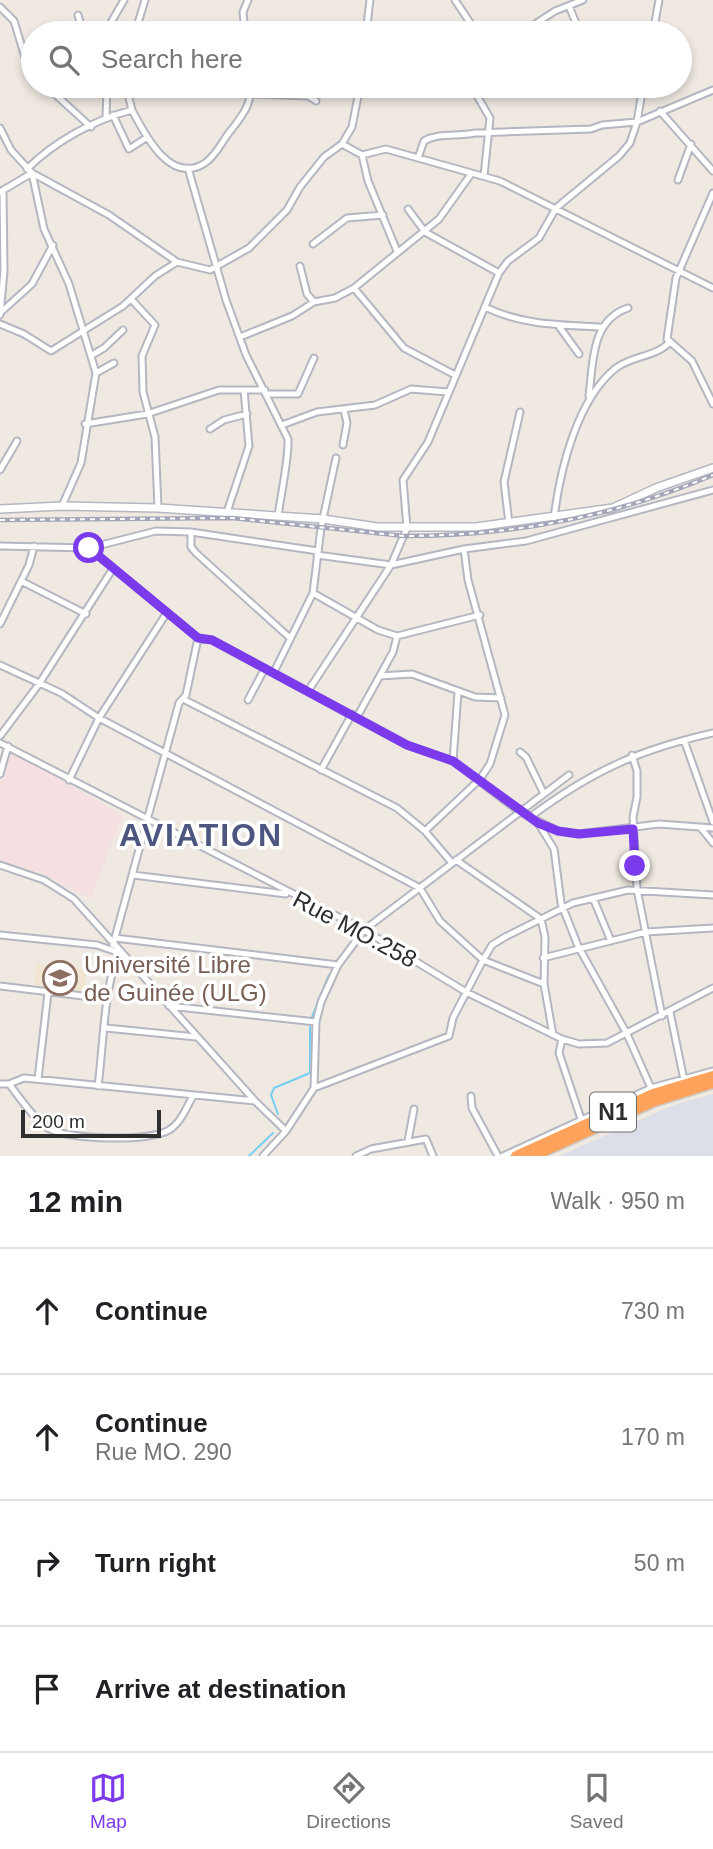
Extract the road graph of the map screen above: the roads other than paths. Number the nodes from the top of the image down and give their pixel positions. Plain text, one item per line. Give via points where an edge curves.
1 (124, 0) edge
2 (145, 0) edge
3 (248, 0) edge
4 (370, 0) edge
5 (455, 0) edge
6 (583, 0) edge
7 (659, 0) edge
8 (569, 6) junction
9 (0, 7) edge
10 (78, 15) dead end
11 (80, 21) edge
12 (112, 21) edge
13 (139, 21) edge
14 (244, 21) edge
15 (367, 21) edge
16 (469, 21) edge
17 (542, 21) edge
18 (575, 21) edge
19 (655, 21) edge
20 (21, 42) edge
21 (713, 90) edge
22 (60, 98) edge
23 (108, 98) edge
24 (129, 98) edge
25 (250, 98) edge
26 (311, 98) edge
27 (358, 98) edge
28 (478, 98) edge
29 (641, 98) edge
30 (316, 101) dead end
31 (132, 110) junction
32 (660, 111) junction
33 (109, 116) junction
34 (638, 122) junction
35 (91, 127) junction
36 (1, 131) edge
37 (489, 135) junction
38 (146, 138) junction
39 (342, 144) junction
40 (691, 144) junction
41 (362, 155) junction
42 (418, 158) junction
43 (188, 168) junction
44 (29, 171) junction
45 (713, 171) edge
46 (471, 174) junction
47 (484, 176) junction
48 (678, 180) dead end
49 (1, 191) edge
50 (713, 193) edge
51 (556, 208) junction
52 (408, 209) dead end
53 (383, 215) junction
54 (425, 232) junction
55 (313, 244) dead end
56 (53, 245) junction
57 (397, 251) junction
58 (177, 262) junction
59 (300, 265) dead end
60 (219, 267) junction
61 (678, 271) junction
62 (499, 273) junction
63 (354, 288) junction
64 (713, 288) edge
65 (131, 299) junction
66 (314, 302) junction
67 (485, 307) junction
68 (628, 308) dead end
69 (0, 314) edge
70 (0, 324) edge
71 (558, 325) junction
72 (602, 327) junction
73 (123, 330) dead end
74 (82, 331) junction
75 (240, 337) junction
76 (669, 343) junction
77 (579, 354) dead end
78 (92, 355) junction
79 (314, 358) dead end
80 (114, 363) dead end
81 (96, 373) junction
82 (455, 375) junction
83 (244, 390) junction
84 (448, 391) junction
85 (266, 392) junction
86 (589, 396) junction
87 (713, 404) edge
88 (344, 410) junction
89 (520, 412) dead end
90 (147, 414) junction
91 (247, 414) junction
92 (85, 424) junction
93 (282, 425) junction
94 (210, 429) dead end
95 (17, 441) dead end
96 (343, 445) dead end
97 (336, 458) dead end
98 (713, 468) edge
99 (0, 470) edge
100 (713, 490) edge
101 (62, 506) junction
102 (158, 508) junction
103 (0, 509) edge
104 (227, 512) junction
105 (278, 516) junction
106 (554, 518) junction
107 (323, 519) junction
108 (509, 523) junction
109 (407, 528) junction
110 (191, 532) junction
111 (0, 546) edge
112 (34, 546) junction
113 (89, 548) junction
114 (464, 548) junction
115 (317, 553) junction
116 (391, 565) junction
117 (112, 570) junction
118 (21, 581) junction
119 (313, 593) junction
120 (86, 614) junction
121 (166, 614) junction
122 (480, 615) junction
123 (355, 617) junction
124 (0, 624) edge
125 (397, 636) junction
126 (198, 638) junction
127 (290, 638) junction
128 (0, 665) edge
129 (265, 668) junction
130 (274, 672) junction
131 (380, 676) junction
132 (39, 684) junction
133 (308, 691) junction
134 (458, 692) junction
135 (501, 698) junction
136 (183, 699) junction
137 (248, 700) dead end
138 (354, 716) junction
139 (99, 718) junction
140 (713, 733) edge
141 (0, 736) edge
142 (684, 740) junction
143 (0, 743) edge
144 (8, 746) junction
145 (520, 752) dead end
146 (168, 754) junction
147 (632, 755) junction
148 (453, 761) junction
149 (321, 770) junction
150 (0, 774) edge
151 (569, 775) dead end
152 (480, 779) junction
153 (69, 780) junction
154 (544, 794) junction
155 (520, 812) junction
156 (530, 817) junction
157 (148, 820) junction
158 (713, 822) edge
159 (538, 823) junction
160 (701, 828) junction
161 (713, 828) edge
162 (633, 829) junction
163 (425, 831) junction
164 (713, 843) edge
165 (454, 861) junction
166 (0, 865) edge
167 (133, 874) junction
168 (420, 888) junction
169 (637, 890) junction
170 (293, 895) junction
171 (713, 895) edge
172 (593, 898) junction
173 (563, 908) junction
174 (541, 919) junction
175 (713, 928) edge
176 (364, 930) junction
177 (646, 932) junction
178 (0, 935) edge
179 (115, 938) junction
180 (611, 941) junction
181 (113, 945) junction
182 (580, 948) junction
183 (120, 953) junction
184 (543, 958) junction
185 (483, 960) junction
186 (338, 965) junction
187 (544, 984) junction
188 (0, 986) edge
189 (713, 988) edge
190 (466, 992) junction
191 (48, 993) junction
192 (108, 999) junction
193 (168, 1006) junction
194 (670, 1012) junction
195 (662, 1016) junction
196 (316, 1023) junction
197 (106, 1028) junction
198 (627, 1034) junction
199 (553, 1035) junction
200 (197, 1037) junction
201 (562, 1039) junction
202 (713, 1073) edge
203 (37, 1079) junction
204 (684, 1081) junction
205 (713, 1083) edge
206 (0, 1084) edge
207 (9, 1084) junction
208 (98, 1086) junction
209 (314, 1088) junction
210 (651, 1088) junction
211 (193, 1096) junction
212 (471, 1096) dead end
213 (255, 1101) junction
214 (414, 1109) dead end
215 (582, 1122) junction
216 (286, 1131) junction
217 (408, 1140) junction
218 (263, 1156) edge
219 (356, 1156) edge
220 (433, 1156) edge
221 (500, 1156) edge
222 (516, 1156) edge
223 (533, 1156) edge

1 - 12 street
2 - 13 street
3 - 14 street
4 - 15 street
5 - 16 street
6 - 8 street
7 - 19 street
8 - 17 street
8 - 18 street
9 - 20 street via 14,21
10 - 11 street
21 - 32 street
22 - 35 street
23 - 33 street
24 - 31 street
25 - 43 street via 242,118 220,147 205,163
26 - 30 street
27 - 39 street via 352,127
28 - 37 street via 490,118
29 - 34 street
31 - 33 street
31 - 38 street
32 - 34 street
32 - 40 street
33 - 35 street
33 - 38 street via 129,149
34 - 37 street
34 - 51 street via 619,156
35 - 44 street via 49,146
36 - 44 street
37 - 42 street via 435,135 424,141
37 - 47 street
38 - 43 street via 155,152
39 - 41 street
39 - 60 street via 324,157 287,210 249,248
40 - 45 street
40 - 48 street
41 - 42 street via 386,149
41 - 53 street
42 - 46 street
43 - 60 street
44 - 49 street
44 - 56 street
44 - 58 street via 109,215
46 - 47 street
46 - 54 street
47 - 51 street
49 - 69 street via 4,271
50 - 61 street
51 - 61 street
51 - 62 street via 539,238
52 - 54 street
53 - 55 street via 347,218
53 - 57 street
54 - 57 street
54 - 62 street
56 - 69 street via 32,284
56 - 74 street
57 - 63 street
58 - 60 street via 210,270
58 - 65 street
59 - 66 street via 307,294
60 - 75 street
61 - 64 street
61 - 76 street via 669,313
62 - 67 street
63 - 66 street
63 - 82 street via 404,348
65 - 74 street
65 - 90 street via 155,325 142,356
66 - 75 street
67 - 71 street via 504,317
67 - 82 street
68 - 72 street via 613,313
70 - 74 street via 50,351
71 - 72 street
71 - 77 street
72 - 86 street
73 - 78 street
74 - 78 street
75 - 85 street
76 - 86 street via 618,366
76 - 87 street via 692,361
78 - 81 street
79 - 85 street via 298,394
80 - 81 street
81 - 92 street
82 - 84 street
83 - 85 street
83 - 90 street via 219,390
83 - 91 street
84 - 88 street via 411,389 375,405
84 - 109 street via 428,442 403,480
85 - 93 street
86 - 106 street via 558,488
88 - 93 street via 317,412
88 - 96 street
89 - 108 street via 504,482
90 - 92 street
90 - 102 street via 155,436
91 - 94 street
91 - 104 street via 249,446
92 - 101 street via 81,463
93 - 105 street via 289,451
95 - 99 street
97 - 107 street
98 - 106 street via 613,508
100 - 114 street via 526,541
101 - 102 street
101 - 103 street
102 - 104 street
104 - 105 street
105 - 107 street
106 - 108 street
107 - 109 street
107 - 115 street
108 - 109 street
109 - 116 street
110 - 113 street via 156,531
110 - 115 street
110 - 127 street via 196,553
111 - 112 street
112 - 113 street
112 - 118 street
113 - 117 street
114 - 116 street
114 - 122 street via 468,580
115 - 116 street
115 - 119 street
116 - 123 street
117 - 120 street
117 - 121 street
118 - 120 street
118 - 124 street
119 - 123 street
119 - 127 street
120 - 132 street
121 - 126 street
121 - 139 street
122 - 125 street
122 - 135 street
123 - 125 street
123 - 133 street
125 - 131 street
126 - 129 street via 212,640
126 - 136 street
127 - 130 street
128 - 132 street
129 - 130 street
129 - 137 street
130 - 133 street
131 - 134 street via 412,674
131 - 138 street
132 - 139 street
132 - 141 street
133 - 138 street
134 - 135 street
134 - 148 street
135 - 152 street via 505,715 493,756
136 - 146 street
136 - 149 street
138 - 148 street via 407,745
138 - 149 street
139 - 146 street
139 - 153 street
140 - 142 street
142 - 147 street
142 - 158 street
143 - 144 street, Rue MO.258
144 - 150 street
144 - 153 street, Rue MO.258
145 - 154 street
146 - 157 street
146 - 168 street
147 - 156 street via 577,782
147 - 162 street via 637,797
148 - 152 street
149 - 163 street via 397,808
151 - 154 street
152 - 155 street
152 - 163 street
153 - 157 street, Rue MO.258
154 - 155 street
155 - 156 street
155 - 165 street
156 - 159 street
157 - 167 street
157 - 170 street, Rue MO.258
159 - 162 street via 579,834
159 - 173 street via 554,849
160 - 161 street
160 - 162 street via 659,824
160 - 164 street
162 - 169 street
163 - 165 street
165 - 168 street
165 - 174 street
166 - 181 street via 44,880 74,899
167 - 170 street
167 - 179 street
168 - 176 street
168 - 185 street via 440,921
169 - 171 street
169 - 172 street
169 - 177 street
170 - 176 street, Rue MO.258
172 - 173 street
172 - 180 street
173 - 174 street
173 - 182 street
174 - 184 street
174 - 185 street via 496,942
175 - 177 street
176 - 186 street
176 - 190 street, Rue MO.258
177 - 180 street
177 - 195 street
178 - 183 street via 97,945
179 - 181 street
179 - 186 street
180 - 182 street
181 - 183 street
182 - 184 street
182 - 198 street
183 - 192 street
183 - 193 street
184 - 187 street
185 - 187 street
185 - 190 street
186 - 196 street
187 - 199 street
188 - 191 street
189 - 194 street, Rue MO.258
190 - 199 street, Rue MO.258
190 - 209 street via 449,1037
191 - 192 street
191 - 203 street
192 - 197 street
193 - 196 street
193 - 200 street
194 - 195 street, Rue MO.258
194 - 204 street
195 - 198 street, Rue MO.258
196 - 209 street
197 - 200 street
197 - 208 street
198 - 201 street, Rue MO.258 via 595,1045
198 - 210 street
199 - 201 street, Rue MO.258
200 - 213 street
201 - 215 street via 559,1054
202 - 204 highway, N1
203 - 207 street
203 - 208 street
204 - 210 street
204 - 215 highway, N1
205 - 223 highway, N1 via 654,1101
206 - 207 street
207 - 211 street via 34,1115 58,1133 133,1139 167,1132
208 - 211 street
209 - 216 street
210 - 215 street
211 - 213 street
212 - 221 street via 472,1108
213 - 216 street
214 - 217 street
215 - 221 street
215 - 222 highway, N1
216 - 218 street
217 - 219 street
217 - 220 street via 426,1139

